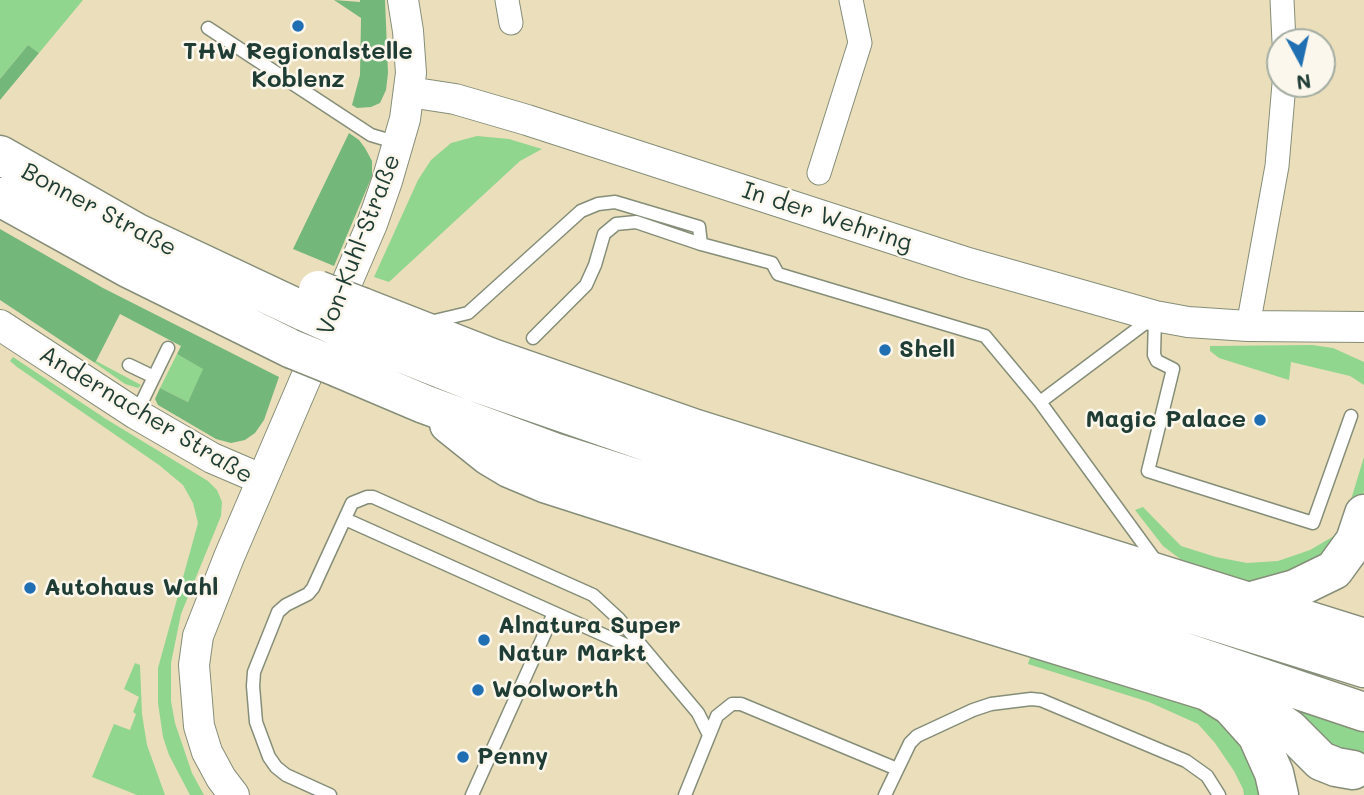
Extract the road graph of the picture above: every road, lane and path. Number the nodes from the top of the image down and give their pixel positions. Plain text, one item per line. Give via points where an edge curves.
1 (403, 0) edge
2 (507, 0) edge
3 (851, 0) edge
4 (1282, 0) edge
5 (511, 23) dead end
6 (208, 28) dead end
7 (1283, 28) edge
8 (410, 92) junction
9 (1283, 98) edge
10 (398, 143) junction
11 (0, 155) edge
12 (819, 173) dead end
13 (0, 197) edge
14 (701, 244) junction
15 (1155, 316) junction
16 (359, 321) junction
17 (0, 325) edge
18 (410, 325) junction
19 (1248, 326) junction
20 (1364, 327) edge
21 (533, 338) dead end
22 (168, 348) dead end
23 (129, 365) dead end
24 (154, 377) junction
25 (1040, 402) junction
26 (424, 404) junction
27 (136, 414) junction
28 (1352, 416) dead end
29 (261, 479) junction
30 (1364, 514) edge
31 (345, 519) junction
32 (1169, 578) junction
33 (1248, 602) junction
34 (554, 613) junction
35 (1364, 638) edge
36 (649, 655) junction
37 (1364, 668) edge
38 (1231, 706) junction
39 (1364, 712) edge
40 (709, 735) junction
41 (1359, 767) edge
42 (897, 769) junction
43 (234, 795) edge
44 (330, 795) edge
45 (472, 795) edge
46 (685, 795) edge
47 (884, 795) edge
48 (1219, 795) edge
49 (1279, 795) edge
50 (1316, 795) edge

1 - 8 street, Von-Kuhl-Straße
2 - 5 street
3 - 12 street, In der Wehring via 860,43
4 - 7 street
6 - 10 lane via 371,135
8 - 10 street, Von-Kuhl-Straße
8 - 15 street, In der Wehring via 455,99 527,120 968,263
9 - 19 street via 1277,166
10 - 29 street, Von-Kuhl-Straße via 372,224
11 - 16 highway, Bonner Straße, bridge via 137,233 200,263 274,274 312,301
13 - 26 highway, bridge via 128,268 292,349
14 - 18 lane via 699,227 615,202 598,204 581,211 468,313
14 - 21 lane via 636,222 616,224 604,234 586,285
14 - 25 lane via 772,263 778,274 985,336
15 - 19 street, In der Wehring
15 - 25 lane
15 - 28 lane via 1154,355 1173,369 1148,471 1313,523
16 - 18 highway
16 - 37 highway via 474,382 726,469
17 - 27 street, Andernacher Straße
18 - 32 highway via 551,380 696,429
19 - 20 street, In der Wehring
22 - 24 lane
23 - 24 lane
24 - 27 lane
25 - 32 lane
26 - 38 highway via 489,456 547,484 1193,685
26 - 39 highway via 634,479 1104,625
27 - 29 street, Andernacher Straße via 212,458
29 - 43 street, Andernacher Straße via 198,636 194,664 199,726 207,752
30 - 33 highway via 1345,558 1334,570 1295,589
31 - 34 lane
31 - 36 lane via 352,503 373,497 593,595
31 - 44 lane via 313,588 278,612 257,662 253,686 256,722 269,757 286,775
32 - 33 highway
33 - 35 highway
34 - 36 lane
34 - 45 lane
36 - 40 lane via 698,713
38 - 41 highway via 1269,715 1321,761 1336,767
38 - 49 highway via 1258,735
40 - 42 lane via 724,709 741,704
40 - 46 lane
41 - 50 highway
42 - 47 lane
42 - 48 lane via 910,743 926,731 991,704 1031,699 1186,761 1207,776

